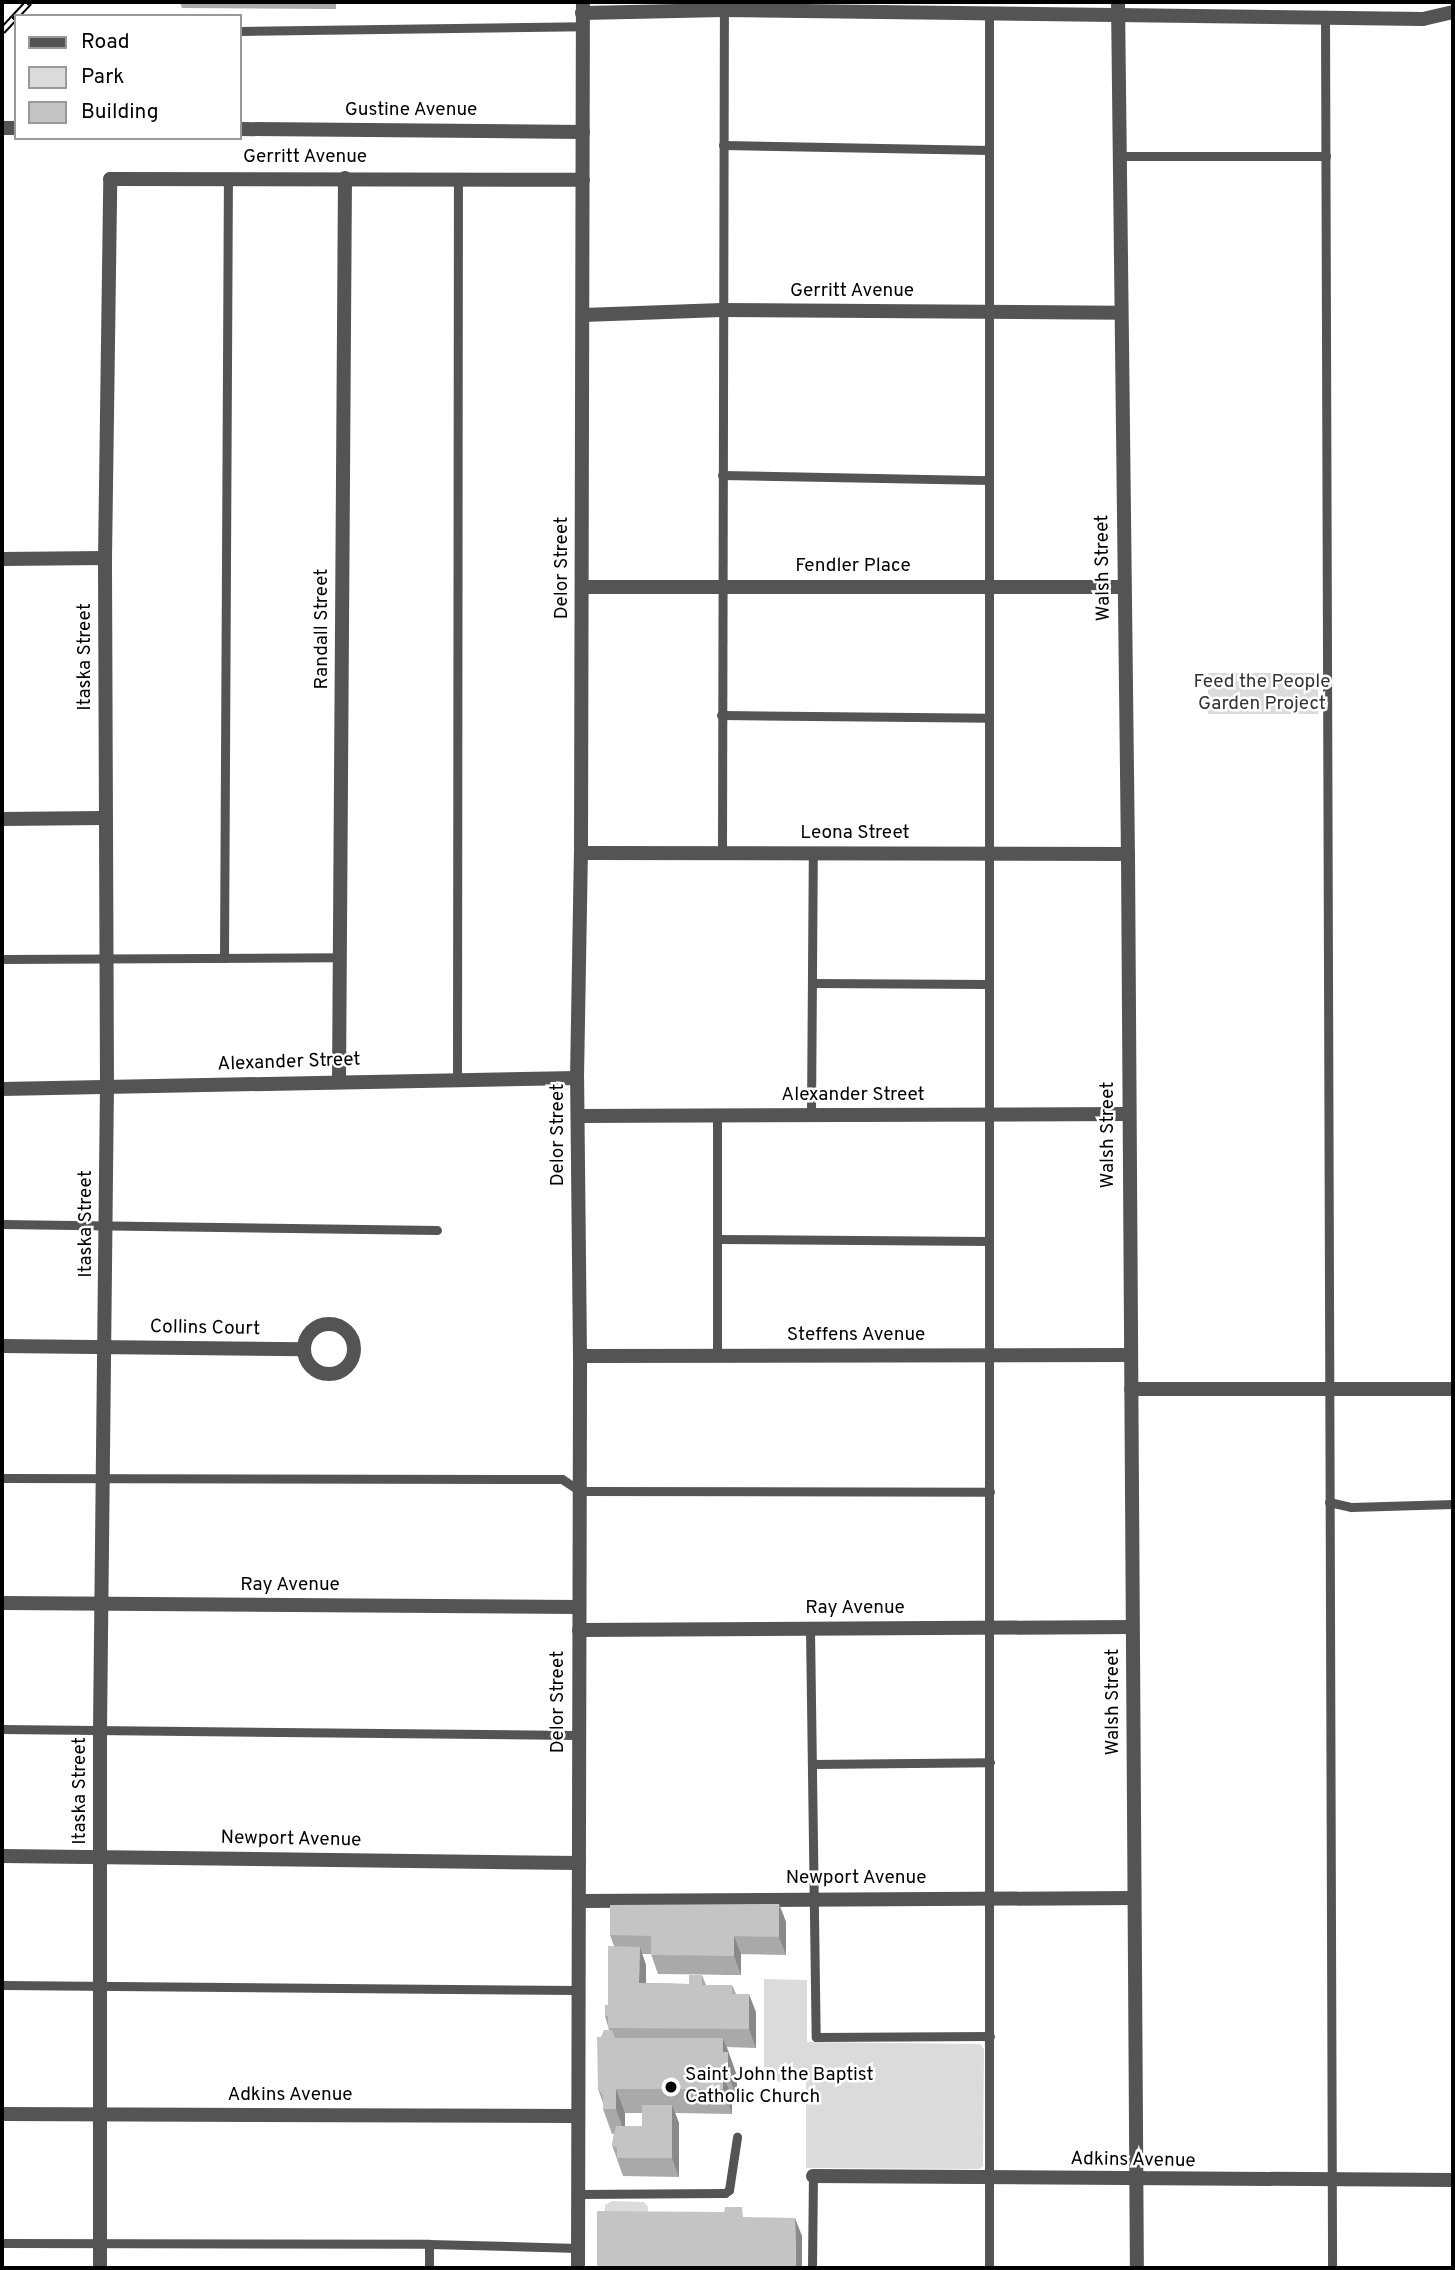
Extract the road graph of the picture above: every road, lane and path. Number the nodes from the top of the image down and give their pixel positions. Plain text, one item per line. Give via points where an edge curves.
1 (724, 6) edge
2 (1118, 9) edge
3 (1453, 12) edge
4 (583, 14) edge
5 (989, 14) junction
6 (1325, 17) junction
7 (242, 31) edge
8 (242, 129) edge
9 (583, 132) junction
10 (723, 145) junction
11 (989, 150) junction
12 (1119, 156) junction
13 (1326, 156) junction
14 (228, 177) junction
15 (345, 178) junction
16 (458, 178) junction
17 (110, 179) joint
18 (583, 180) junction
19 (722, 310) junction
20 (989, 312) junction
21 (1121, 313) junction
22 (583, 315) junction
23 (722, 475) junction
24 (989, 480) junction
25 (105, 558) junction
26 (2, 559) edge
27 (989, 585) junction
28 (582, 587) junction
29 (722, 587) junction
30 (1123, 587) junction
31 (722, 715) junction
32 (989, 718) junction
33 (104, 818) junction
34 (2, 819) edge
35 (581, 853) junction
36 (989, 853) junction
37 (1128, 853) junction
38 (722, 854) junction
39 (813, 854) junction
40 (340, 957) junction
41 (224, 958) junction
42 (2, 959) edge
43 (105, 959) junction
44 (812, 983) junction
45 (989, 984) junction
46 (577, 1078) junction
47 (457, 1080) junction
48 (339, 1081) junction
49 (107, 1088) junction
50 (2, 1089) edge
51 (1128, 1114) junction
52 (811, 1115) junction
53 (989, 1115) junction
54 (578, 1116) junction
55 (717, 1116) junction
56 (2, 1224) edge
57 (105, 1225) junction
58 (438, 1230) dead end
59 (717, 1239) junction
60 (989, 1241) junction
61 (2, 1346) edge
62 (106, 1347) junction
63 (304, 1349) dead end
64 (717, 1354) junction
65 (1131, 1355) junction
66 (580, 1356) junction
67 (989, 1356) junction
68 (1328, 1387) junction
69 (1131, 1389) junction
70 (1453, 1389) edge
71 (2, 1478) edge
72 (105, 1480) junction
73 (580, 1491) junction
74 (990, 1492) junction
75 (1329, 1502) junction
76 (1453, 1504) edge
77 (2, 1603) edge
78 (102, 1604) junction
79 (578, 1607) junction
80 (1132, 1627) junction
81 (990, 1628) junction
82 (810, 1629) junction
83 (579, 1630) junction
84 (2, 1729) edge
85 (100, 1730) junction
86 (578, 1735) junction
87 (990, 1762) junction
88 (812, 1764) junction
89 (2, 1856) edge
90 (100, 1857) junction
91 (579, 1863) junction
92 (990, 1898) junction
93 (1134, 1898) junction
94 (814, 1899) junction
95 (579, 1901) junction
96 (2, 1985) edge
97 (100, 1986) junction
98 (579, 1990) junction
99 (990, 2036) junction
100 (2, 2114) edge
101 (100, 2115) junction
102 (578, 2116) junction
103 (737, 2137) dead end
104 (813, 2176) joint
105 (990, 2178) junction
106 (1136, 2180) junction
107 (1453, 2180) edge
108 (1331, 2181) junction
109 (578, 2194) junction
110 (2, 2243) edge
111 (100, 2244) junction
112 (429, 2244) junction
113 (578, 2248) junction
114 (100, 2268) edge
115 (429, 2268) edge
116 (578, 2268) edge
117 (812, 2268) edge
118 (989, 2268) edge
119 (1137, 2268) edge
120 (1332, 2268) edge

1 - 4 street
1 - 5 street
1 - 10 lane
2 - 5 street
2 - 6 street
2 - 12 street, Walsh Street
3 - 6 street via 1423,19
4 - 7 lane
4 - 9 street, Delor Street
5 - 11 lane
6 - 13 lane
8 - 9 street, Gustine Avenue
9 - 18 street, Delor Street
10 - 11 lane
10 - 19 lane
11 - 20 lane
12 - 13 lane
12 - 21 street, Walsh Street
13 - 68 lane
14 - 15 street, Gerritt Avenue
14 - 17 street, Gerritt Avenue
14 - 41 lane
15 - 16 street, Gerritt Avenue
15 - 40 street, Randall Street
16 - 18 street, Gerritt Avenue
16 - 47 lane
17 - 25 street, Itaska Street
18 - 22 street, Delor Street
19 - 20 street, Gerritt Avenue
19 - 22 street, Gerritt Avenue
19 - 23 lane
20 - 21 street, Gerritt Avenue
20 - 24 lane
21 - 30 street, Walsh Street
22 - 28 street, Delor Street
23 - 24 lane
23 - 29 lane
24 - 27 lane
25 - 26 street
25 - 33 street, Itaska Street
27 - 29 street, Fendler Place
27 - 30 street, Fendler Place
27 - 32 lane
28 - 29 street, Fendler Place
28 - 35 street, Delor Street
29 - 31 lane
30 - 37 street, Walsh Street
31 - 32 lane
31 - 38 lane
32 - 36 lane
33 - 34 street
33 - 43 street, Itaska Street
35 - 38 street, Leona Street
35 - 46 street, Delor Street
36 - 37 street, Leona Street
36 - 39 street, Leona Street
36 - 45 lane
37 - 51 street, Walsh Street
38 - 39 street, Leona Street
39 - 44 lane
40 - 41 lane
40 - 48 street, Randall Street
41 - 43 lane
42 - 43 lane
43 - 49 street, Itaska Street
44 - 45 lane
44 - 52 lane
45 - 53 lane
46 - 47 street, Alexander Street
46 - 54 street, Delor Street
47 - 48 street, Alexander Street
48 - 49 street, Alexander Street
49 - 50 street, Alexander Street
49 - 57 street, Itaska Street
51 - 53 street, Alexander Street
51 - 65 street, Walsh Street
52 - 53 street, Alexander Street
52 - 55 street, Alexander Street
53 - 60 lane
54 - 55 street, Alexander Street
54 - 66 street, Delor Street
55 - 59 lane
56 - 57 lane
57 - 58 lane
57 - 62 street, Itaska Street
59 - 60 lane
59 - 64 lane
60 - 67 lane
61 - 62 street
62 - 63 street, Collins Court
62 - 72 street, Itaska Street
64 - 66 street, Steffens Avenue
64 - 67 street, Steffens Avenue
65 - 67 street, Steffens Avenue
65 - 69 street, Walsh Street
66 - 73 street, Delor Street
67 - 74 lane
68 - 69 street
68 - 70 street
68 - 75 lane
69 - 80 street, Walsh Street
71 - 72 lane
72 - 73 lane via 562,1479
72 - 78 street, Itaska Street
73 - 74 lane
73 - 79 street, Delor Street
74 - 81 lane
75 - 76 lane via 1351,1507
75 - 108 lane
77 - 78 street, Ray Avenue
78 - 79 street, Ray Avenue
78 - 85 street, Itaska Street
79 - 83 street, Delor Street
80 - 81 street, Ray Avenue
80 - 93 street, Walsh Street
81 - 82 street, Ray Avenue
81 - 87 lane
82 - 83 street, Ray Avenue
82 - 88 lane
83 - 86 street, Delor Street
84 - 85 lane
85 - 86 lane
85 - 90 street, Itaska Street
86 - 91 street, Delor Street
87 - 88 lane
87 - 92 lane
88 - 94 lane
89 - 90 street, Newport Avenue
90 - 91 street, Newport Avenue
90 - 97 street, Itaska Street
91 - 95 street, Delor Street
92 - 93 street, Newport Avenue
92 - 94 street, Newport Avenue
92 - 99 lane
93 - 106 street, Walsh Street
94 - 95 street, Newport Avenue
94 - 99 lane via 816,2037
95 - 98 street, Delor Street
96 - 97 lane
97 - 98 lane
97 - 101 street, Itaska Street
98 - 102 street, Delor Street
99 - 105 lane
100 - 101 street, Adkins Avenue
101 - 102 street, Adkins Avenue
101 - 111 street, Itaska Street
102 - 109 street, Delor Street
103 - 109 lane via 725,2193
104 - 105 street, Adkins Avenue
104 - 117 lane
105 - 106 street, Adkins Avenue
105 - 118 lane
106 - 108 street, Adkins Avenue
106 - 119 street, Walsh Street
107 - 108 street, Adkins Avenue
108 - 120 lane
109 - 113 street, Delor Street
110 - 111 lane
111 - 112 lane
111 - 114 street, Itaska Street
112 - 113 lane
112 - 115 lane
113 - 116 street, Delor Street

